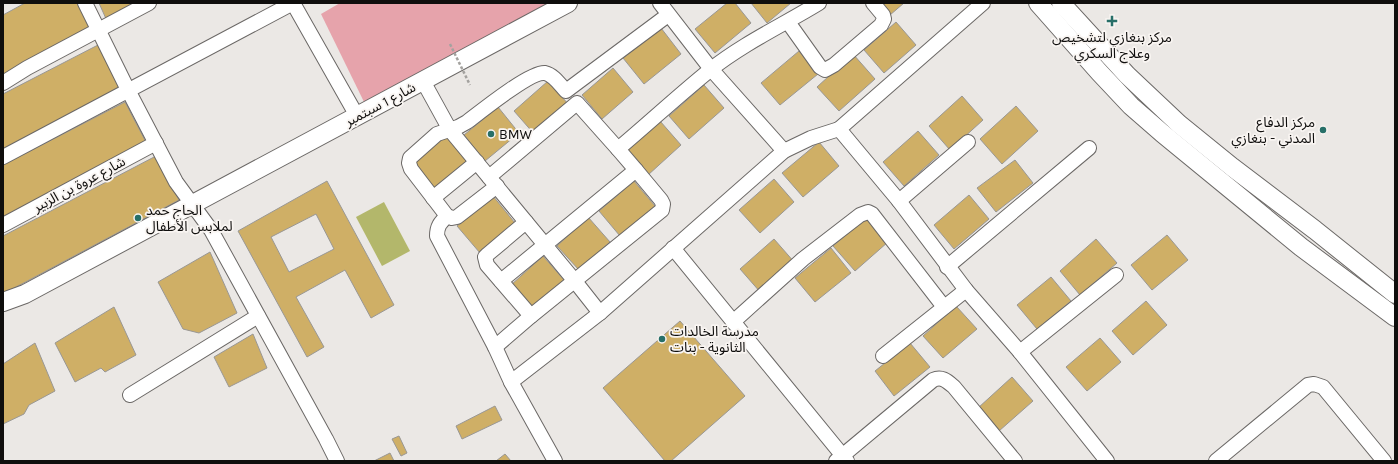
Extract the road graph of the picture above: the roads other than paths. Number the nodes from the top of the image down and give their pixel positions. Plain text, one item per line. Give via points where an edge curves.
1 (86, 3) edge
2 (149, 3) edge
3 (293, 3) edge
4 (568, 3) edge
5 (819, 3) edge
6 (873, 3) edge
7 (983, 3) edge
8 (1038, 3) edge
9 (1061, 3) edge
10 (664, 9) edge
11 (788, 22) junction
12 (98, 30) junction
13 (711, 69) junction
14 (423, 81) junction
15 (3, 83) edge
16 (128, 90) junction
17 (566, 91) junction
18 (577, 103) junction
19 (357, 116) junction
20 (839, 129) junction
21 (450, 130) junction
22 (968, 142) dead end
23 (156, 143) junction
24 (1089, 148) dead end
25 (618, 149) junction
26 (784, 151) junction
27 (3, 157) edge
28 (477, 162) junction
29 (636, 170) junction
30 (493, 181) junction
31 (433, 198) junction
32 (899, 201) junction
33 (192, 204) junction
34 (447, 216) junction
35 (526, 222) junction
36 (3, 225) edge
37 (544, 245) junction
38 (673, 248) junction
39 (947, 267) junction
40 (1116, 275) dead end
41 (574, 280) junction
42 (501, 281) junction
43 (966, 290) junction
44 (25, 294) junction
45 (3, 302) edge
46 (1392, 304) edge
47 (944, 307) junction
48 (3, 311) edge
49 (600, 313) junction
50 (258, 316) junction
51 (531, 316) junction
52 (733, 322) junction
53 (495, 348) junction
54 (1020, 352) junction
55 (883, 356) dead end
56 (511, 382) junction
57 (130, 395) dead end
58 (842, 459) edge
59 (337, 461) edge
60 (556, 461) edge
61 (1015, 461) edge
62 (1107, 461) edge
63 (1216, 461) edge
64 (1384, 461) edge

1 - 12 street
2 - 12 street
3 - 16 street
3 - 19 street
4 - 14 main road, شارع 1 سبتمبر
5 - 11 street
6 - 11 street via 883,15 881,25 825,70 820,67
7 - 20 street
8 - 46 main road via 1131,106 1162,133 1301,247
9 - 46 main road via 1127,75 1179,124 1232,168 1315,230
10 - 13 street
10 - 17 street
11 - 13 street via 746,45
12 - 15 street
12 - 16 street
13 - 25 street
13 - 26 street
14 - 19 main road, شارع 1 سبتمبر
14 - 21 street
16 - 23 street
16 - 27 street
17 - 18 street
17 - 21 street via 551,75 535,75 467,122
18 - 25 street
18 - 30 street
19 - 33 main road, شارع 1 سبتمبر
20 - 26 street via 811,138
20 - 32 street
21 - 28 street
21 - 31 street via 437,134 410,158 411,169
22 - 32 street
23 - 33 street via 176,182
23 - 36 street, شارع عروة بن الزبير
24 - 39 street
25 - 29 street
26 - 38 street
28 - 30 street
28 - 31 street
29 - 37 street
29 - 41 street via 661,200 662,210
30 - 34 street via 457,217
30 - 35 street
31 - 34 street
32 - 39 street
33 - 44 main road, شارع 1 سبتمبر
33 - 50 street via 211,230
34 - 53 street via 437,228 437,236
35 - 37 street
35 - 42 street via 485,257 487,265
37 - 41 street
37 - 42 street
38 - 49 street
38 - 52 street
39 - 43 street
40 - 54 street
41 - 49 street
41 - 51 street
42 - 51 street
43 - 47 street
43 - 54 street
44 - 45 main road
44 - 48 main road
47 - 52 street via 868,212 860,215 803,259
47 - 55 street
49 - 56 street
50 - 57 street
50 - 59 street
51 - 53 street
52 - 58 street
53 - 56 street
54 - 62 street
56 - 60 street
58 - 61 street via 938,378 945,379 954,387
63 - 64 street via 1308,385 1314,384 1323,387

